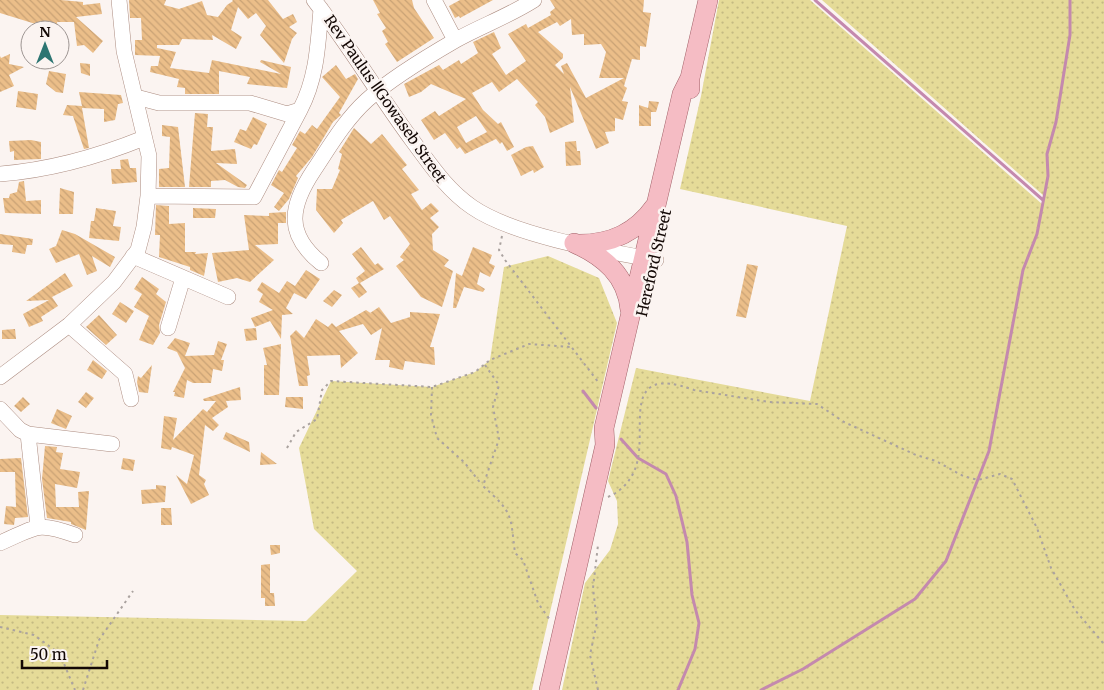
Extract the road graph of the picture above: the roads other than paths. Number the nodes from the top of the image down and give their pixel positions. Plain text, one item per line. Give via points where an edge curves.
1 (119, 0) edge
2 (434, 0) edge
3 (534, 0) edge
4 (708, 0) edge
5 (318, 4) edge
6 (455, 40) junction
7 (690, 78) junction
8 (377, 92) junction
9 (136, 97) junction
10 (300, 110) junction
11 (144, 138) junction
12 (0, 174) edge
13 (148, 196) junction
14 (657, 202) junction
15 (577, 243) junction
16 (133, 256) junction
17 (650, 259) junction
18 (321, 263) dead end
19 (183, 278) junction
20 (228, 297) dead end
21 (631, 318) junction
22 (69, 325) junction
23 (168, 328) dead end
24 (0, 377) edge
25 (131, 399) dead end
26 (0, 409) edge
27 (28, 434) junction
28 (112, 444) dead end
29 (605, 445) junction
30 (38, 526) junction
31 (76, 535) dead end
32 (0, 543) edge
33 (549, 690) edge

1 - 9 street via 124,51
2 - 6 street
3 - 6 street
4 - 7 main road, Hereford Street
5 - 8 street, Rev Paulus ǁGowaseb Street
5 - 10 street via 314,74
6 - 8 street
7 - 14 main road, Hereford Street via 682,94
7 - 17 main road, Hereford Street via 690,95
8 - 15 street, Rev Paulus ǁGowaseb Street via 448,187 474,208 505,224
8 - 18 street via 344,126 300,193 295,212 299,240 306,251
9 - 10 street via 159,103 250,103 287,114
9 - 11 street
10 - 13 street via 254,197
11 - 12 street via 78,162
11 - 13 street via 149,156
13 - 16 street via 144,227 138,250
14 - 15 main road via 642,222 621,237 595,244
14 - 17 main road, Hereford Street
15 - 17 street, Rev Paulus ǁGowaseb Street
15 - 21 main road via 605,260 615,272 627,294
16 - 19 street
16 - 22 street via 114,282
17 - 21 main road, Hereford Street
17 - 29 main road, Hereford Street via 614,429
19 - 20 street
19 - 23 street
21 - 29 main road, Hereford Street via 604,428
22 - 24 street
22 - 25 street via 125,374
26 - 27 street
27 - 28 street
27 - 30 street
29 - 33 main road, Hereford Street
30 - 31 street via 50,526
30 - 32 street

